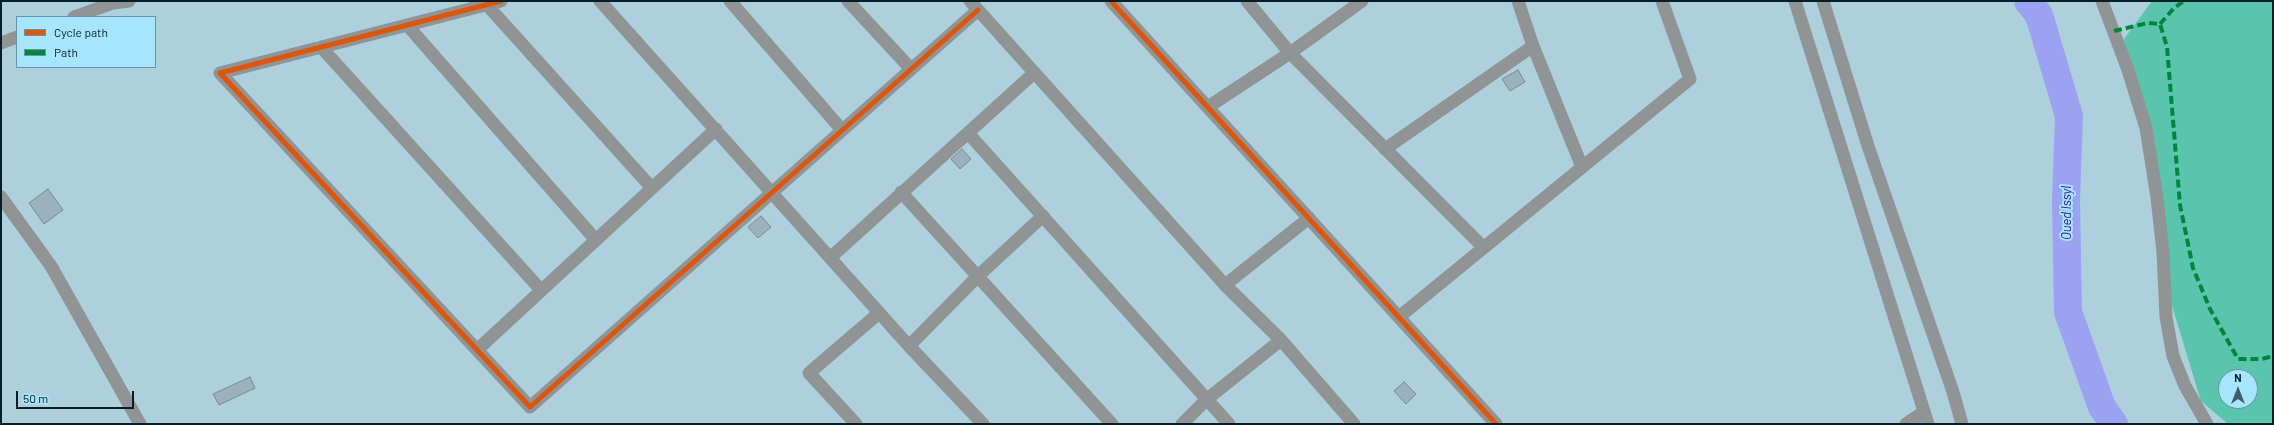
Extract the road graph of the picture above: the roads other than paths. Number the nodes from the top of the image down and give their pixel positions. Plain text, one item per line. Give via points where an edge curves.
1 (129, 1) edge
2 (500, 1) edge
3 (600, 1) edge
4 (730, 1) edge
5 (848, 1) edge
6 (1112, 1) edge
7 (1247, 1) edge
8 (1362, 1) edge
9 (1518, 1) edge
10 (1662, 1) edge
11 (1795, 1) edge
12 (1823, 1) edge
13 (2102, 1) edge
14 (487, 4) junction
15 (974, 6) edge
16 (77, 16) edge
17 (407, 25) junction
18 (16, 37) edge
19 (1, 43) edge
20 (1533, 46) junction
21 (321, 47) junction
22 (1290, 53) junction
23 (911, 69) junction
24 (1034, 73) junction
25 (1208, 107) junction
26 (716, 129) junction
27 (842, 130) junction
28 (968, 133) junction
29 (1385, 149) junction
30 (1582, 167) junction
31 (651, 187) junction
32 (772, 192) junction
33 (901, 192) junction
34 (1, 197) edge
35 (1043, 216) junction
36 (1309, 218) junction
37 (595, 239) junction
38 (1484, 247) junction
39 (830, 258) junction
40 (978, 276) junction
41 (1225, 285) junction
42 (541, 290) junction
43 (880, 313) junction
44 (1399, 317) junction
45 (1280, 340) junction
46 (909, 346) junction
47 (477, 350) junction
48 (1206, 400) junction
49 (1926, 418) edge
50 (140, 424) edge
51 (856, 424) edge
52 (983, 424) edge
53 (1112, 424) edge
54 (1182, 424) edge
55 (1229, 424) edge
56 (1354, 424) edge
57 (1496, 424) edge
58 (1906, 424) edge
59 (1962, 424) edge
60 (2207, 424) edge

1 - 16 street
2 - 14 street
3 - 26 street
4 - 27 street
5 - 23 street
6 - 25 street
7 - 22 street
8 - 22 street
9 - 20 street
10 - 30 street via 1690,79
11 - 49 street
12 - 59 street via 1868,146
13 - 60 street via 2146,128 2157,198 2166,317 2173,356 2185,386
14 - 17 street
14 - 31 street
15 - 23 street
15 - 24 street
17 - 21 street
17 - 37 street
18 - 19 street
20 - 29 street
20 - 30 street
21 - 42 street
21 - 47 street via 220,73
22 - 25 street
22 - 29 street
23 - 27 street
24 - 28 street
24 - 41 street
25 - 36 street
26 - 31 street
26 - 32 street
27 - 32 street
28 - 33 street
28 - 35 street
29 - 38 street
30 - 38 street
31 - 37 street
32 - 39 street
32 - 47 street via 530,407
33 - 39 street
33 - 40 street
34 - 50 street via 51,266
35 - 40 street
35 - 48 street
36 - 41 street
36 - 44 street
37 - 42 street
38 - 44 street
39 - 43 street
40 - 46 street
40 - 53 street
41 - 45 street
42 - 47 street
43 - 46 street
43 - 51 street via 809,373
44 - 57 street
45 - 48 street
45 - 56 street
46 - 52 street
48 - 54 street
48 - 55 street
49 - 58 street

